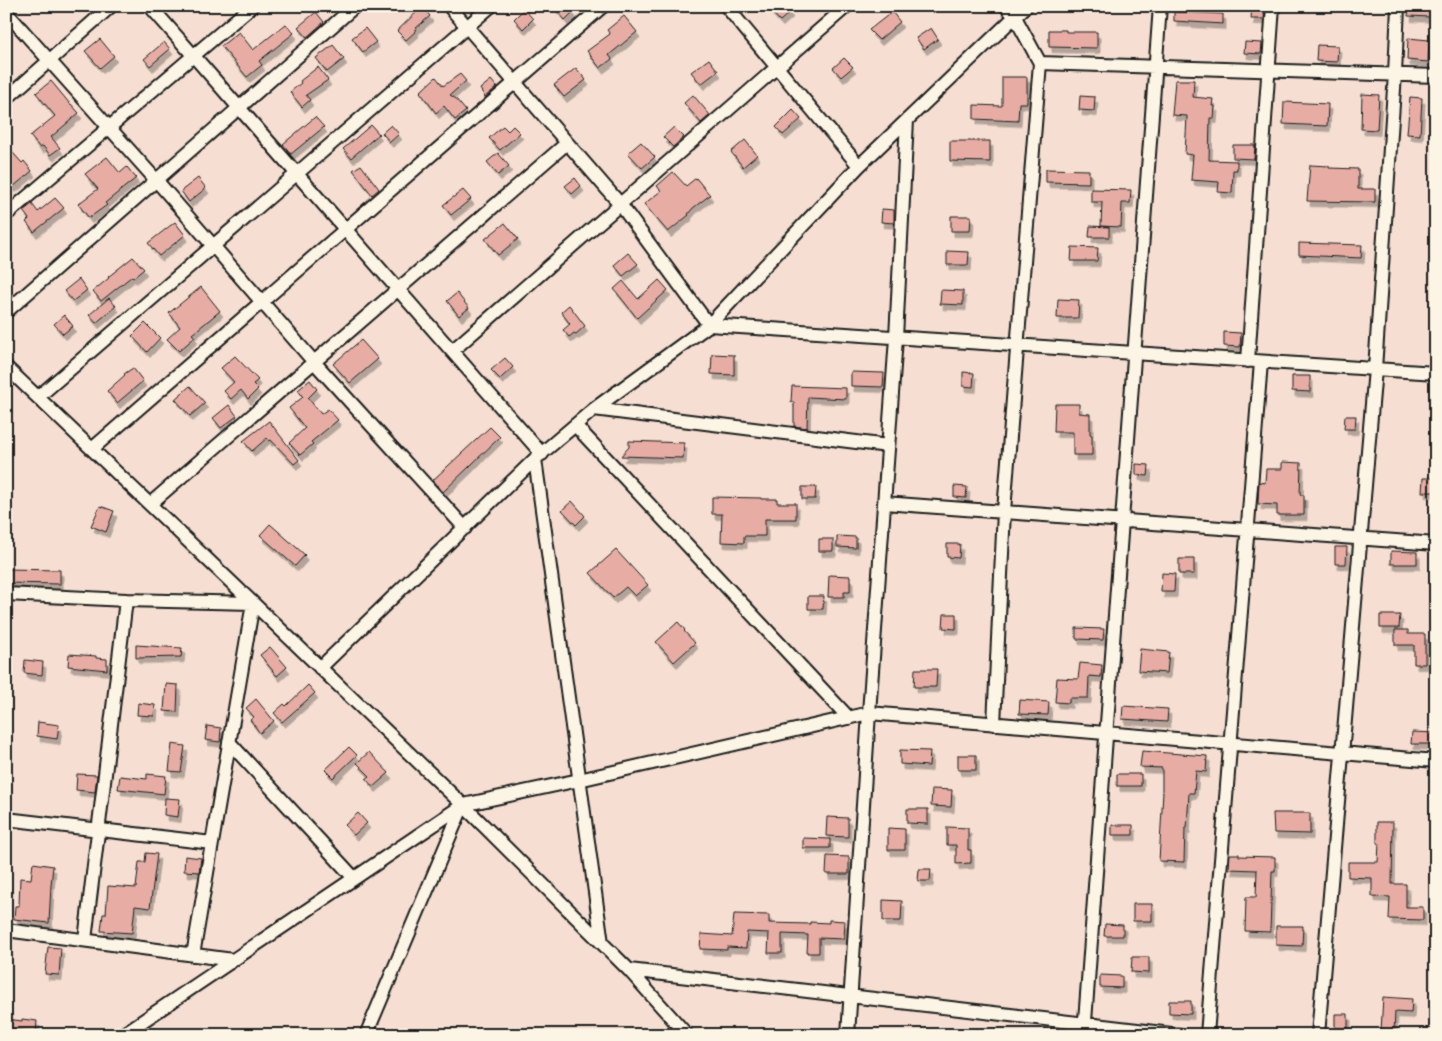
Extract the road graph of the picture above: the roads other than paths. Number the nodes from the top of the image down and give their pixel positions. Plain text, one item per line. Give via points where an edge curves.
1 (111, 6) edge
2 (150, 6) edge
3 (252, 6) edge
4 (356, 6) edge
5 (449, 6) edge
6 (491, 6) edge
7 (603, 6) edge
8 (726, 6) edge
9 (847, 6) edge
10 (1006, 6) edge
11 (1026, 6) edge
12 (1160, 6) edge
13 (1273, 6) edge
14 (1398, 6) edge
15 (6, 12) edge
16 (1015, 16) junction
17 (467, 27) junction
18 (193, 56) junction
19 (49, 61) junction
20 (1040, 63) junction
21 (1156, 66) junction
22 (777, 67) junction
23 (1269, 70) junction
24 (1395, 74) junction
25 (1436, 76) edge
26 (515, 82) junction
27 (6, 99) edge
28 (239, 108) junction
29 (907, 120) junction
30 (109, 128) junction
31 (567, 142) junction
32 (859, 166) junction
33 (297, 174) junction
34 (156, 180) junction
35 (620, 204) junction
36 (6, 215) edge
37 (345, 229) junction
38 (213, 246) junction
39 (398, 290) junction
40 (261, 302) junction
41 (6, 312) edge
42 (709, 325) junction
43 (896, 338) junction
44 (1018, 346) junction
45 (452, 351) junction
46 (1135, 354) junction
47 (1255, 361) junction
48 (314, 362) junction
49 (6, 367) edge
50 (1375, 369) junction
51 (1436, 374) edge
52 (38, 397) junction
53 (594, 409) junction
54 (575, 425) junction
55 (888, 446) junction
56 (92, 449) junction
57 (539, 456) junction
58 (884, 503) junction
59 (150, 504) junction
60 (1004, 511) junction
61 (1122, 520) junction
62 (465, 528) junction
63 (1247, 530) junction
64 (1360, 538) junction
65 (1436, 544) edge
66 (6, 594) edge
67 (126, 600) junction
68 (253, 603) junction
69 (320, 668) junction
70 (868, 713) junction
71 (849, 718) junction
72 (994, 724) junction
73 (1106, 733) junction
74 (229, 742) junction
75 (1230, 743) junction
76 (1342, 753) junction
77 (1436, 761) edge
78 (579, 780) junction
79 (463, 805) junction
80 (6, 819) edge
81 (99, 830) junction
82 (212, 843) junction
83 (354, 878) junction
84 (6, 930) edge
85 (85, 940) junction
86 (602, 943) junction
87 (193, 955) junction
88 (233, 960) junction
89 (629, 970) junction
90 (851, 996) junction
91 (1084, 1029) edge
92 (122, 1035) edge
93 (366, 1035) edge
94 (687, 1035) edge
95 (848, 1035) edge
96 (1180, 1035) edge
97 (1207, 1035) edge
98 (1318, 1035) edge

1 - 19 street
2 - 18 street
3 - 18 street
4 - 28 street
5 - 17 street
6 - 17 street
7 - 26 street
8 - 22 street
9 - 22 street
10 - 16 street
11 - 16 street
12 - 21 street
13 - 23 street
14 - 24 street
15 - 19 street
16 - 20 street
16 - 29 street
17 - 26 street
17 - 33 street
18 - 28 street
18 - 30 street
19 - 27 street
19 - 30 street
20 - 21 street
20 - 44 street
21 - 23 street
21 - 46 street
22 - 32 street
22 - 35 street
23 - 24 street
23 - 47 street
24 - 25 street
24 - 50 street
26 - 31 street
26 - 37 street
28 - 33 street
28 - 34 street
29 - 32 street
29 - 43 street
30 - 34 street
30 - 36 street
31 - 35 street
31 - 39 street
32 - 42 street
33 - 37 street
33 - 38 street
34 - 38 street
34 - 41 street
35 - 42 street
35 - 45 street
37 - 39 street
37 - 40 street
38 - 40 street
38 - 52 street
39 - 45 street
39 - 48 street
40 - 48 street
40 - 56 street
42 - 43 street
42 - 53 street
43 - 44 street
43 - 55 street
44 - 46 street
44 - 60 street
45 - 57 street
46 - 47 street
46 - 61 street
47 - 50 street
47 - 63 street
48 - 59 street
48 - 62 street
49 - 52 street
50 - 51 street
50 - 64 street
52 - 56 street
53 - 54 street
53 - 55 street
54 - 57 street
54 - 71 street
55 - 58 street
56 - 59 street
57 - 62 street
57 - 78 street
58 - 60 street
58 - 70 street
59 - 68 street
60 - 61 street
60 - 72 street
61 - 63 street
61 - 73 street
62 - 69 street
63 - 64 street
63 - 75 street
64 - 65 street
64 - 76 street
66 - 67 street
67 - 68 street
67 - 81 street
68 - 69 street
68 - 74 street
69 - 79 street
70 - 71 street
70 - 72 street
70 - 90 street
71 - 78 street
72 - 73 street
73 - 75 street
73 - 91 street
74 - 82 street
74 - 83 street
75 - 76 street
75 - 97 street
76 - 77 street
76 - 98 street
78 - 79 street
78 - 86 street
79 - 83 street
79 - 86 street
79 - 93 street
80 - 81 street
81 - 82 street
81 - 85 street
82 - 87 street
83 - 88 street
84 - 85 street
85 - 87 street
86 - 89 street
87 - 88 street
88 - 92 street
89 - 90 street
89 - 94 street
90 - 91 street
90 - 95 street
91 - 96 street

